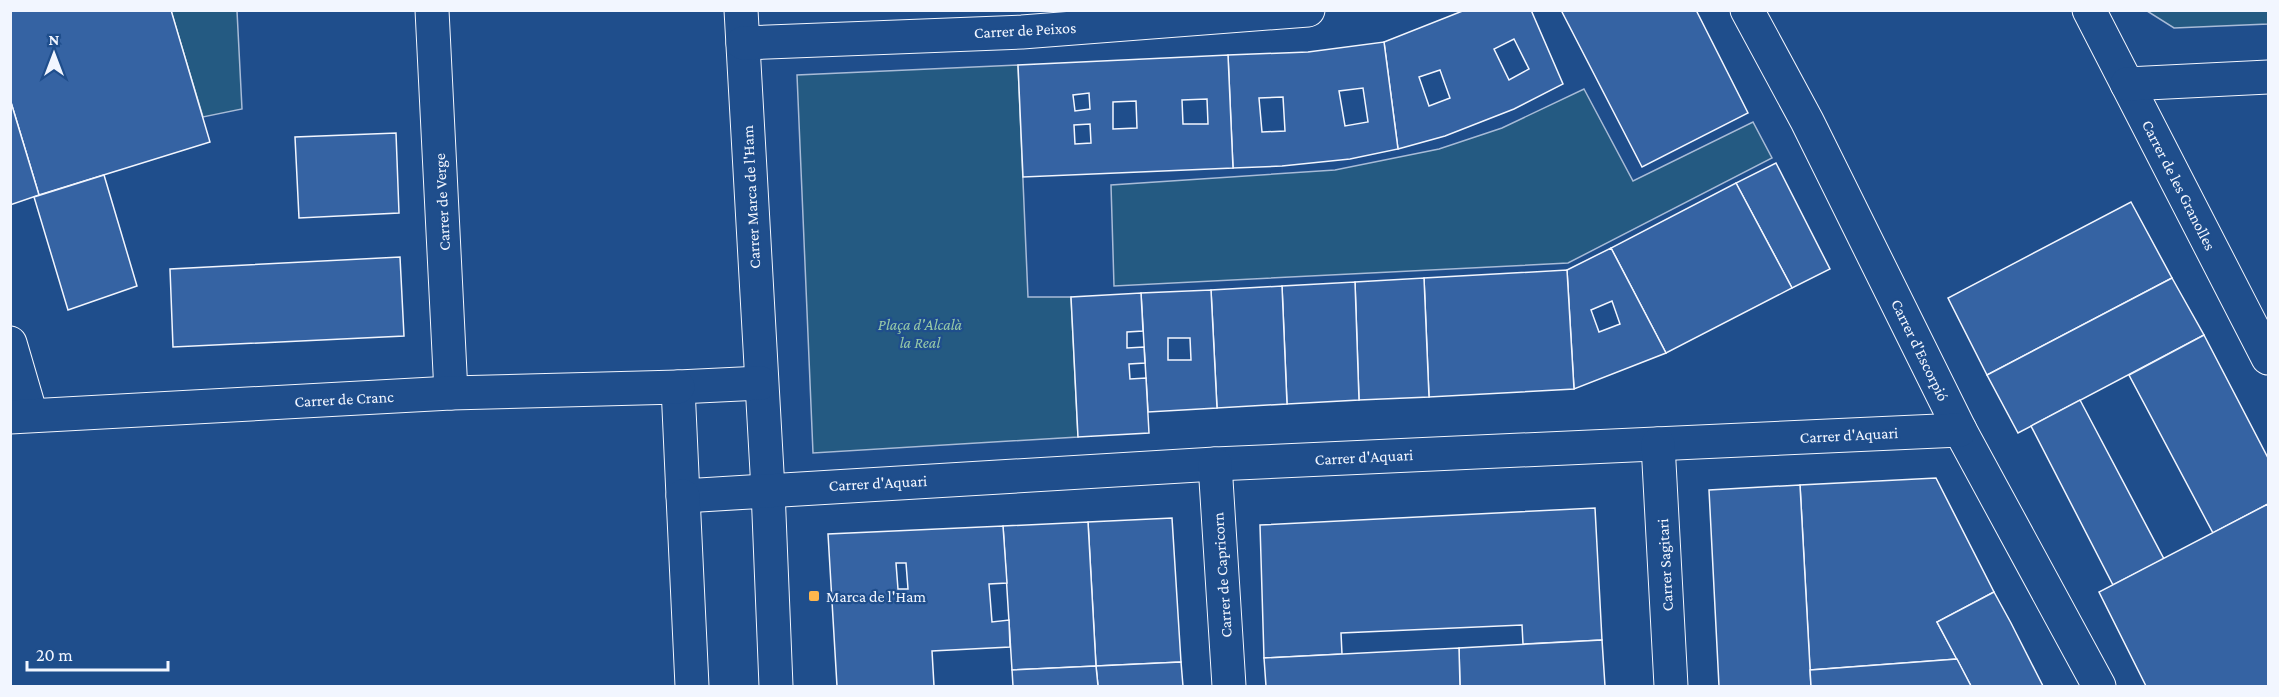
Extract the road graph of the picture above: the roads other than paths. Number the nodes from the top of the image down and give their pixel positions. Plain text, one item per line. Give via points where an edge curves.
1 (432, 10) edge
2 (741, 10) edge
3 (1308, 10) edge
4 (1747, 10) edge
5 (2089, 10) edge
6 (1021, 21) edge
7 (743, 43) junction
8 (2268, 77) edge
9 (2127, 84) junction
10 (10, 343) edge
11 (2268, 358) edge
12 (761, 383) junction
13 (678, 387) junction
14 (451, 393) junction
15 (21, 416) edge
16 (1960, 430) junction
17 (1658, 444) junction
18 (1215, 464) junction
19 (768, 490) junction
20 (683, 496) junction
21 (692, 687) edge
22 (776, 687) edge
23 (1229, 687) edge
24 (1671, 687) edge
25 (2099, 687) edge

1 - 14 street, Carrer de Verge
2 - 7 street, Carrer Marca de l'Ham
3 - 6 street, Carrer de Peixos
4 - 16 street, Carrer d'Escorpió via 1807,121
5 - 9 street, Carrer de les Granolles
6 - 7 street, Carrer de Peixos
7 - 12 street, Carrer Marca de l'Ham
8 - 9 street
9 - 11 street, Carrer de les Granolles
10 - 15 street
12 - 13 street
12 - 19 street, Carrer Marca de l'Ham
13 - 14 street, Carrer de Cranc
13 - 20 street
14 - 15 street, Carrer de Cranc
16 - 17 street, Carrer d'Aquari
16 - 25 street, Carrer d'Escorpió
17 - 18 street, Carrer d'Aquari
17 - 24 street, Carrer Sagitari
18 - 19 street, Carrer d'Aquari
18 - 23 street, Carrer de Capricorn
19 - 20 street
19 - 22 street, Carrer Marca de l'Ham
20 - 21 street

